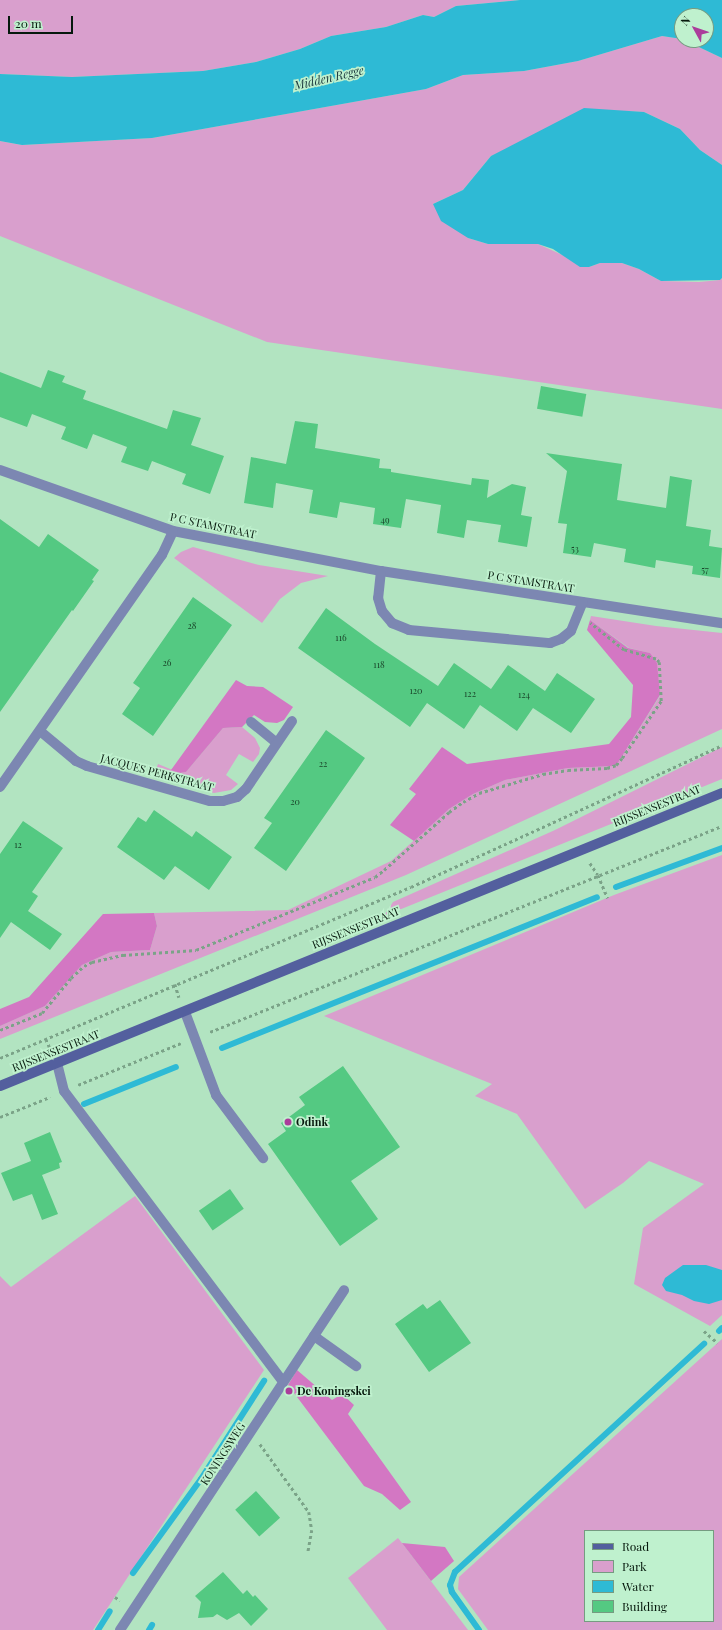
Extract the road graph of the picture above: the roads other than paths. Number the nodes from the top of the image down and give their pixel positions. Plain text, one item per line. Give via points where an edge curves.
1 (0, 470) edge
2 (173, 531) junction
3 (381, 571) junction
4 (583, 602) junction
5 (722, 622) edge
6 (292, 721) dead end
7 (251, 722) dead end
8 (40, 731) junction
9 (276, 743) junction
10 (0, 787) edge
11 (722, 793) edge
12 (184, 1012) junction
13 (57, 1063) junction
14 (0, 1086) edge
15 (263, 1158) dead end
16 (344, 1290) dead end
17 (314, 1336) junction
18 (356, 1366) dead end
19 (283, 1382) junction
20 (120, 1630) edge

1 - 2 street, P C STAMSTRAAT
2 - 3 street, P C STAMSTRAAT
2 - 8 street via 162,555
3 - 4 street, P C STAMSTRAAT
3 - 4 street, P C STAMSTRAAT via 378,598 382,611 392,623 402,629 550,643 566,636
4 - 5 street, P C STAMSTRAAT
6 - 9 street, JACQUES PERKSTRAAT
7 - 9 street
8 - 9 street, JACQUES PERKSTRAAT via 76,761 87,766 217,801 231,800 242,793
8 - 10 street
11 - 12 main road, RIJSSENSESTRAAT
12 - 13 main road, RIJSSENSESTRAAT
12 - 15 street via 216,1094
13 - 14 main road, RIJSSENSESTRAAT
13 - 19 street via 64,1091
16 - 17 street, KONINGSWEG
17 - 18 street
17 - 19 street, KONINGSWEG
19 - 20 street, KONINGSWEG

